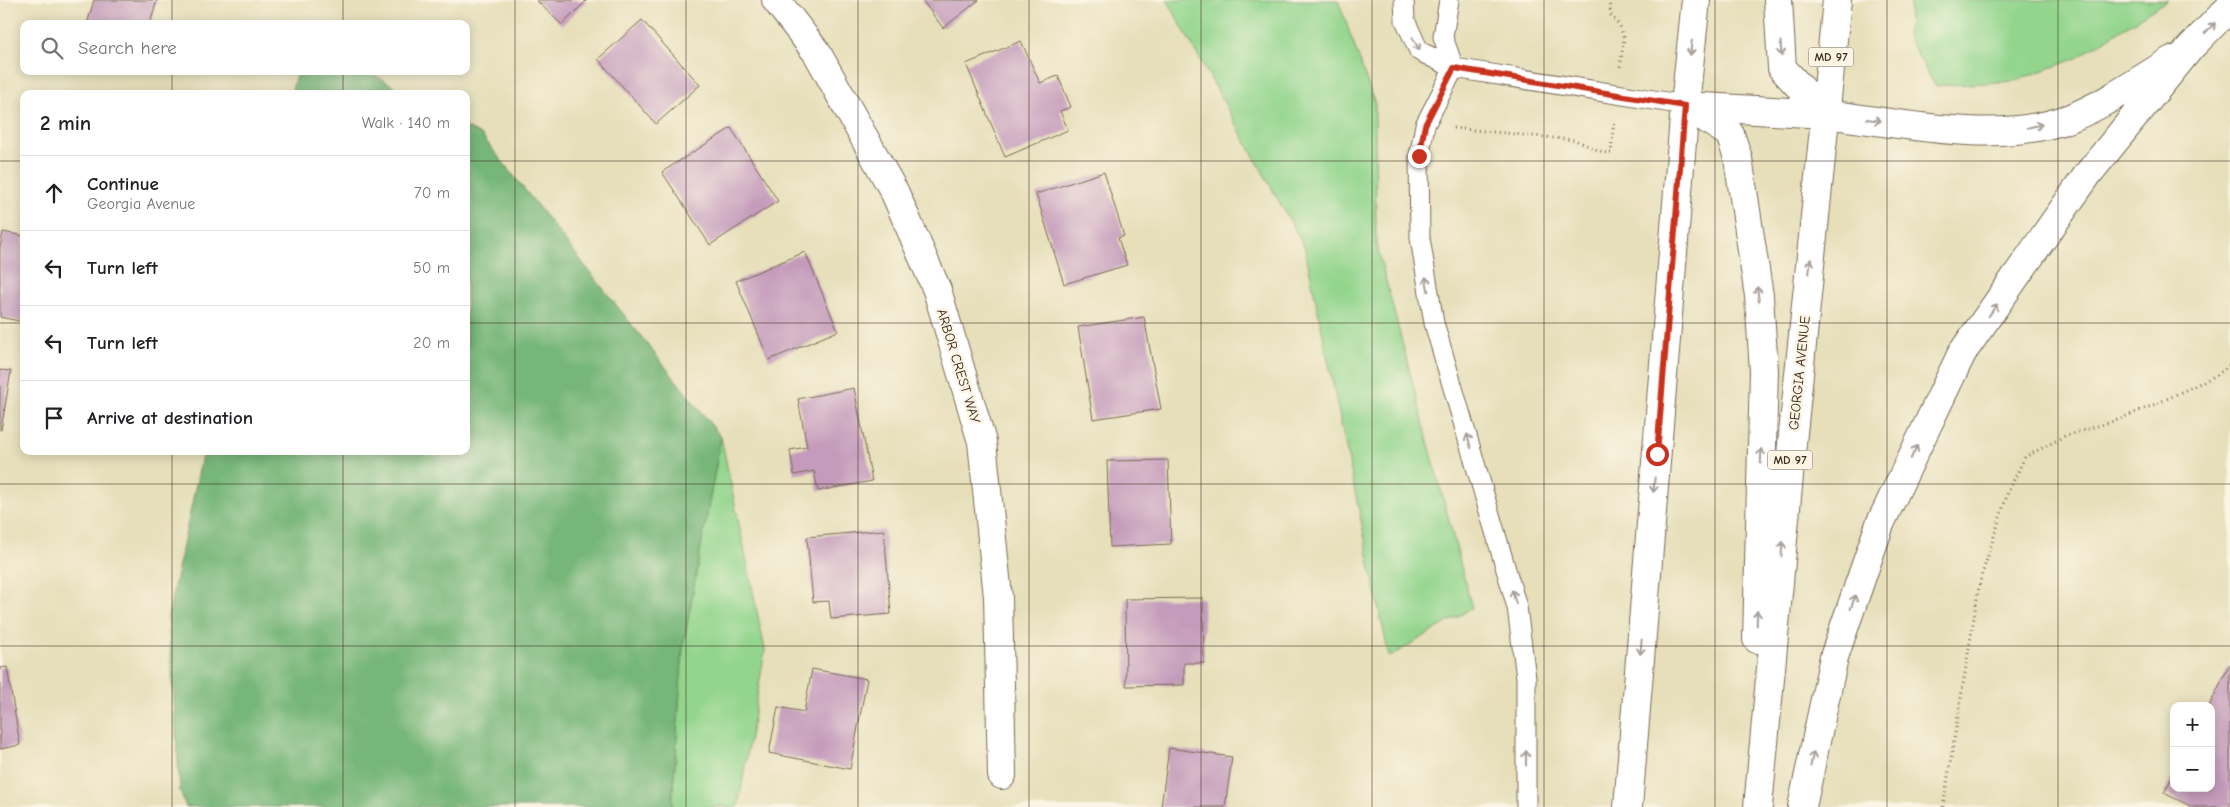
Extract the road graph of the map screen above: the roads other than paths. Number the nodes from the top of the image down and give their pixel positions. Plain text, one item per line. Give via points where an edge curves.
1 (776, 0) edge
2 (1404, 0) edge
3 (1449, 0) edge
4 (1696, 0) edge
5 (1778, 0) edge
6 (1837, 0) edge
7 (2230, 7) edge
8 (2190, 48) junction
9 (1454, 68) junction
10 (1685, 106) junction
11 (1825, 114) junction
12 (1002, 775) dead end
13 (1526, 807) edge
14 (1628, 807) edge
15 (1752, 807) edge
16 (1758, 807) edge
17 (1802, 807) edge

1 - 12 main road, ARBOR CREST WAY via 817,53 896,192 936,290 982,442 998,597
2 -> 9 lane via 1405,20 1419,51
3 - 9 lane via 1443,37
4 -> 10 main road
5 -> 11 main road via 1782,68
6 - 11 main road, GEORGIA AVENUE / MD 97
8 -> 7 main road
11 -> 8 main road via 1956,130 2010,132 2069,118 2111,98
17 -> 8 main road via 1834,657 1880,524 1962,353 2088,174
9 - 10 lane
13 -> 9 lane via 1526,678 1517,607 1434,323 1420,238 1419,156 1423,133
10 - 11 main road
10 -> 14 main road
15 -> 10 main road via 1764,372 1759,296 1738,158 1730,134
16 -> 11 main road, GEORGIA AVENUE / MD 97

